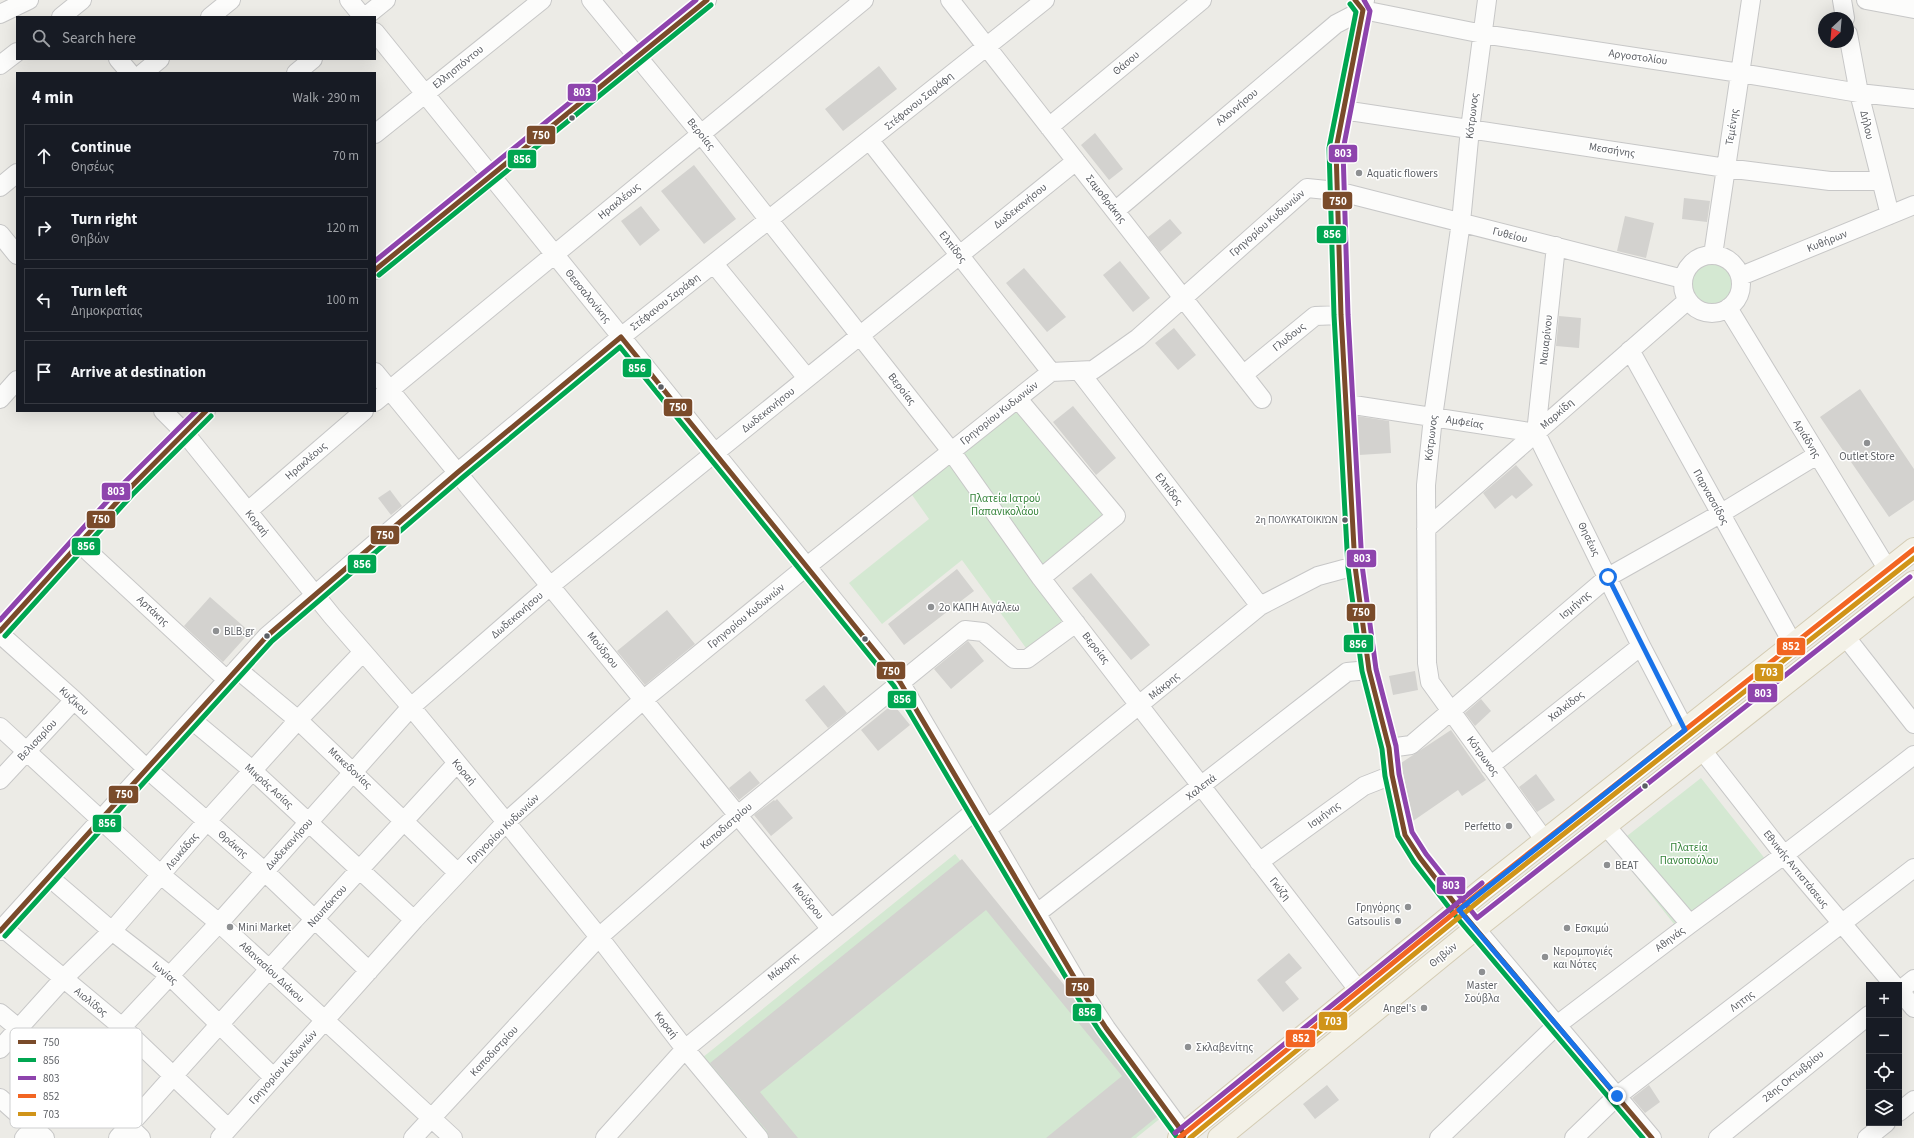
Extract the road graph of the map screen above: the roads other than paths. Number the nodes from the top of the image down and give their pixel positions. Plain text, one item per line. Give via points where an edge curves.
1 (29, 0) edge
2 (231, 0) edge
3 (349, 0) edge
4 (386, 0) edge
5 (542, 0) edge
6 (591, 0) edge
7 (707, 0) edge
8 (864, 0) edge
9 (950, 0) edge
10 (1045, 0) edge
11 (1202, 0) edge
12 (1487, 0) edge
13 (1751, 0) edge
14 (1842, 0) edge
15 (1866, 0) edge
16 (1361, 3) edge
17 (1914, 9) edge
18 (1844, 12) edge
19 (0, 14) edge
20 (211, 16) edge
21 (363, 16) edge
22 (365, 16) edge
23 (376, 33) edge
24 (1483, 34) junction
25 (987, 47) junction
26 (1851, 48) edge
27 (16, 53) edge
28 (638, 56) junction
29 (119, 60) edge
30 (159, 60) edge
31 (312, 60) edge
32 (0, 65) edge
33 (129, 72) edge
34 (144, 72) edge
35 (297, 72) edge
36 (1740, 73) junction
37 (1859, 93) junction
38 (425, 94) junction
39 (1914, 98) edge
40 (1344, 110) junction
41 (1049, 126) junction
42 (1470, 129) junction
43 (376, 133) edge
44 (701, 134) junction
45 (870, 141) junction
46 (1076, 161) junction
47 (1726, 168) junction
48 (16, 174) edge
49 (491, 176) junction
50 (1880, 181) junction
51 (0, 187) edge
52 (1337, 191) junction
53 (1914, 205) edge
54 (1115, 211) junction
55 (1890, 215) junction
56 (769, 220) junction
57 (1461, 222) junction
58 (0, 234) edge
59 (1556, 246) junction
60 (16, 254) edge
61 (554, 254) junction
62 (960, 255) junction
63 (1713, 255) junction
64 (714, 264) junction
65 (376, 269) edge
66 (1741, 276) junction
67 (1683, 279) junction
68 (1183, 297) junction
69 (1688, 300) junction
70 (1728, 308) junction
71 (1341, 315) junction
72 (860, 335) junction
73 (621, 337) junction
74 (1630, 350) junction
75 (1079, 371) junction
76 (1051, 372) junction
77 (376, 373) edge
78 (1243, 375) junction
79 (807, 378) junction
80 (16, 381) edge
81 (389, 390) junction
82 (0, 399) edge
83 (1018, 399) junction
84 (1262, 399) dead end
85 (376, 401) edge
86 (1347, 404) junction
87 (164, 412) edge
88 (205, 412) edge
89 (363, 412) edge
90 (1433, 417) junction
91 (184, 432) junction
92 (1536, 433) junction
93 (951, 451) junction
94 (715, 453) junction
95 (1816, 455) junction
96 (457, 473) junction
97 (248, 511) junction
98 (1720, 514) junction
99 (1426, 529) junction
100 (79, 543) junction
101 (1914, 549) edge
102 (1356, 566) junction
103 (806, 567) junction
104 (1888, 570) junction
105 (1608, 577) junction
106 (1041, 578) junction
107 (1914, 582) edge
108 (550, 586) junction
109 (314, 595) junction
110 (1260, 606) junction
111 (1076, 623) junction
112 (0, 631) edge
113 (0, 634) edge
114 (1845, 636) junction
115 (1793, 644) junction
116 (1641, 646) junction
117 (363, 652) junction
118 (1369, 670) junction
119 (231, 674) junction
120 (900, 682) junction
121 (74, 700) junction
122 (643, 700) junction
123 (1140, 705) junction
124 (411, 707) junction
125 (1450, 712) junction
126 (192, 720) junction
127 (298, 720) junction
128 (1914, 724) edge
129 (0, 727) edge
130 (1685, 730) junction
131 (1389, 748) junction
132 (1702, 750) junction
133 (27, 751) junction
134 (1914, 755) edge
135 (457, 763) junction
136 (1490, 766) junction
137 (147, 769) junction
138 (252, 770) junction
139 (353, 771) junction
140 (1392, 775) junction
141 (0, 780) edge
142 (1201, 787) junction
143 (975, 811) junction
144 (738, 816) junction
145 (101, 819) junction
146 (404, 820) junction
147 (207, 821) junction
148 (308, 822) junction
149 (506, 822) junction
150 (1606, 826) junction
151 (986, 830) junction
152 (1545, 841) junction
153 (1784, 855) junction
154 (1259, 862) junction
155 (1914, 868) edge
156 (360, 870) junction
157 (264, 871) junction
158 (458, 873) junction
159 (161, 875) junction
160 (49, 877) junction
161 (1459, 910) junction
162 (1036, 914) junction
163 (315, 920) junction
164 (414, 920) junction
165 (219, 923) junction
166 (1690, 924) junction
167 (1842, 925) junction
168 (830, 928) junction
169 (1476, 928) junction
170 (1, 929) edge
171 (112, 931) junction
172 (599, 937) junction
173 (270, 970) junction
174 (369, 971) junction
175 (170, 976) junction
176 (63, 979) junction
177 (1914, 979) edge
178 (1891, 982) edge
179 (1902, 989) edge
180 (1358, 991) junction
181 (1902, 994) edge
182 (1914, 1008) edge
183 (0, 1013) edge
184 (1866, 1017) edge
185 (324, 1020) junction
186 (219, 1023) junction
187 (1557, 1025) junction
188 (122, 1027) joint
189 (18, 1028) joint
190 (10, 1037) edge
191 (142, 1046) edge
192 (0, 1049) edge
193 (685, 1049) junction
194 (174, 1076) junction
195 (273, 1077) junction
196 (1617, 1096) junction
197 (0, 1098) edge
198 (1914, 1100) edge
199 (10, 1109) edge
200 (1902, 1110) edge
201 (142, 1117) edge
202 (431, 1118) junction
203 (1882, 1126) edge
204 (224, 1133) edge
205 (1182, 1137) edge
206 (413, 1138) edge
207 (453, 1138) edge
208 (605, 1138) edge
209 (759, 1138) edge
210 (1219, 1138) edge
211 (1439, 1138) edge
212 (1574, 1138) edge
213 (1652, 1138) edge
214 (1718, 1138) edge
215 (1867, 1138) edge

1 - 19 street
2 - 20 street
3 - 21 street
4 - 22 street
5 - 38 street, Ελλησπόντου
6 - 28 street, Βεροίας
7 - 28 street
8 - 44 street, Ηρακλέους
9 - 25 street, Σαμοθράκης
10 - 25 street, Στέφανου Σαράφη
11 - 41 street, Θάσου
12 - 24 street, Κότρωνος
13 - 36 street, Τεμένης
14 - 18 street
15 - 17 street
16 - 24 street, Αργοστολίου
16 - 40 street
16 - 54 street, Αλοννήσου
23 - 38 street, Θεσσαλονίκης
24 - 36 street, Αργοστολίου
24 - 42 street, Κότρωνος
25 - 41 street, Σαμοθράκης
25 - 45 street, Στέφανου Σαράφη
26 - 37 street, Δήλου
27 - 32 street
28 - 44 street, Βεροίας
28 - 49 street
29 - 33 street
30 - 34 street
31 - 35 street
36 - 37 street, Αργοστολίου
36 - 47 street, Τεμένης
37 - 39 street, Αργοστολίου
37 - 50 street, Δήλου
38 - 43 street, Ελλησπόντου
38 - 49 street, Θεσσαλονίκης
40 - 42 street, Μεσσήνης
40 - 52 street via 1336,149
41 - 46 street, Σαμοθράκης
42 - 47 street, Μεσσήνης
42 - 57 street, Κότρωνος
44 - 56 street, Βεροίας
44 - 61 street, Ηρακλέους
45 - 56 street, Στέφανου Σαράφη
45 - 62 street, Ελπίδος
46 - 54 street, Σαμοθράκης
46 - 62 street, Δωδεκανήσου
47 - 50 street, Μεσσήνης via 1830,181
47 - 63 street, Τεμένης
48 - 51 street
49 - 61 street, Θεσσαλονίκης
49 - 65 street
50 - 55 street, Δήλου
52 - 57 street, Γυθείου
52 - 68 street, Γρηγορίου Κυδωνιών via 1307,188
52 - 71 street
53 - 55 street, Κυθήρων
54 - 68 street, Σαμοθράκης
55 - 66 street, Κυθήρων
56 - 64 street, Στέφανου Σαράφη
56 - 72 street, Βεροίας
57 - 59 street, Γυθείου
57 - 90 street, Κότρωνος
58 - 60 street
59 - 67 street, Γυθείου
59 - 92 street, Ναυαρίνου
61 - 73 street, Θεσσαλονίκης
61 - 81 street, Ηρακλέους
62 - 72 street, Δωδεκανήσου
62 - 76 street, Ελπίδος
63 - 66 street via 1724,257 1735,266
63 - 67 street via 1702,256 1692,262
64 - 73 street, Στέφανου Σαράφη
64 - 79 street
66 - 70 street via 1740,294
67 - 69 street via 1683,289
68 - 75 street, Γρηγορίου Κυδωνιών via 1138,338 1093,370
68 - 78 street, Σαμοθράκης
69 - 70 street via 1699,310 1707,312 1718,312
69 - 74 street, Μαρκίδη
70 - 95 street, Αριάδνης
71 - 78 street, Γλυδους via 1315,316
71 - 86 street
72 - 79 street, Δωδεκανήσου
72 - 93 street, Βεροίας
73 - 94 street, Θεσσαλονίκης
73 - 96 street, Στέφανου Σαράφη
74 - 92 street, Μαρκίδη
74 - 98 street, Παρνασσίδος
75 - 76 street, Γρηγορίου Κυδωνιών
75 - 110 street, Ελπίδος
76 - 83 street, Γρηγορίου Κυδωνιών
77 - 81 street, Μούδρου
78 - 84 street, Σαμοθράκης
79 - 94 street, Δωδεκανήσου
80 - 82 street
81 - 85 street, Ηρακλέους
81 - 96 street, Μούδρου
83 - 93 street, Γρηγορίου Κυδωνιών
83 - 106 street via 1116,516
86 - 90 street, Αμφείας
86 - 102 street
87 - 91 street, Κοραή
88 - 91 street
89 - 97 street, Ηρακλέους
90 - 92 street, Αμφείας
90 - 99 street, Κότρωνος via 1426,485
91 - 97 street, Κοραή
91 - 100 street
92 - 99 street, Μαρκίδη
92 - 105 street, Θησέως
93 - 103 street, Γρηγορίου Κυδωνιών
93 - 106 street, Βεροίας
94 - 103 street, Θεσσαλονίκης
94 - 108 street, Δωδεκανήσου
95 - 98 street, Ισμήνης
95 - 104 street, Αριάδνης
96 - 108 street, Μούδρου
96 - 109 street, Στέφανου Σαράφη
97 - 109 street, Κοραή
98 - 105 street, Ισμήνης
98 - 115 street, Παρνασσίδος
99 - 125 street, Κότρωνος via 1427,663 1430,682
100 - 112 street
100 - 119 street, Αρτάκης
101 - 104 main road
102 - 110 street, Μάκρης via 1318,576
102 - 118 street
103 - 120 street, Θεσσαλονίκης
103 - 122 street, Γρηγορίου Κυδωνιών
104 - 115 main road
105 - 116 street, Θησέως
105 - 125 street, Ισμήνης
106 - 111 street, Βεροίας
107 - 114 main road, Θηβών
108 - 122 street, Μούδρου
108 - 124 street, Δωδεκανήσου
109 - 117 street, Κοραή
109 - 119 street, Στέφανου Σαράφη via 267,636
110 - 123 street, Μάκρης
111 - 120 street, Καποδιστρίου via 1027,659 1014,659 983,632 965,630
111 - 123 street, Βεροίας
113 - 121 street, Κυζίκου
114 - 128 street
114 - 132 main road, Θηβών
115 - 130 main road
116 - 130 street, Θησέως
116 - 136 street, Χαλκίδος
117 - 124 street, Κοραή
117 - 127 street, Λευκάδας
118 - 131 street
118 - 142 street, Χαλεπά via 1347,672
119 - 126 street, Στέφανου Σαράφη
119 - 127 street, Μακεδονίας
120 - 143 street, Θεσσαλονίκης
120 - 144 street, Καποδιστρίου
121 - 133 street, Βελισαρίου
121 - 137 street, Κυζίκου
122 - 144 street, Μούδρου
122 - 149 street, Γρηγορίου Κυδωνιών
123 - 142 street, Βεροίας
123 - 151 street, Μάκρης
124 - 135 street, Κοραή
124 - 139 street, Δωδεκανήσου
125 - 131 street, Ισμήνης via 1411,745
125 - 136 street, Κότρωνος
126 - 137 street, Στέφανου Σαράφη
126 - 138 street, Μικράς Ασίας
127 - 138 street, Λευκάδας
127 - 139 street, Μακεδονίας
129 - 133 street, Αθανασίου Διάκου
130 - 152 main road
131 - 140 street
132 - 150 main road, Θηβών
132 - 153 street, Εθνικής Αντιστάσεως
133 - 141 street, Βελισαρίου
133 - 145 street, Αθανασίου Διάκου
134 - 153 street, Αθηνάς
135 - 146 street, Ναυπάκτου
135 - 149 street, Κοραή
136 - 152 street, Κότρωνος
137 - 145 street, Στέφανου Σαράφη
137 - 147 street, Θράκης
138 - 147 street, Λευκάδας
138 - 148 street, Μικράς Ασίας
139 - 146 street, Μακεδονίας
139 - 148 street, Δωδεκανήσου
140 - 154 street, Ισμήνης via 1364,786
140 - 161 street via 1406,835
142 - 154 street, Γκύζη
142 - 162 street, Χαλεπά
143 - 151 street, Θεσσαλονίκης
143 - 168 street, Μάκρης
144 - 168 street, Μούδρου
144 - 172 street, Καποδιστρίου
145 - 159 street, Αθανασίου Διάκου
145 - 160 street, Στέφανου Σαράφη
146 - 156 street, Ναυπάκτου
146 - 158 street, Μακεδονίας
147 - 157 street, Θράκης
147 - 159 street, Λευκάδας
148 - 156 street, Μικράς Ασίας
148 - 157 street, Δωδεκανήσου
149 - 158 street, Γρηγορίου Κυδωνιών
149 - 172 street, Κοραή
150 - 166 street
150 - 169 main road, Θηβών
151 - 162 street, Θεσσαλονίκης
152 - 161 main road
153 - 166 street, Αθηνάς
153 - 167 street, Εθνικής Αντιστάσεως
154 - 180 street, Γκύζη
155 - 167 street, Λητης
156 - 163 street, Ναυπάκτου
156 - 164 street, Μικράς Ασίας
157 - 163 street, Θράκης
157 - 165 street, Δωδεκανήσου
158 - 164 street, Γρηγορίου Κυδωνιών
159 - 165 street, Αθανασίου Διάκου
159 - 171 street, Λευκάδας
160 - 170 street, Στέφανου Σαράφη
160 - 171 street, Ιωνίας
161 - 169 street
161 - 180 main road
162 - 205 street, Θεσσαλονίκης via 1106,1028
163 - 173 street, Ναυπάκτου
163 - 174 street, Θράκης
164 - 174 street, Γρηγορίου Κυδωνιών
165 - 173 street, Αθανασίου Διάκου
165 - 175 street, Δωδεκανήσου
166 - 187 street, Αθηνάς
167 - 178 street, Εθνικής Αντιστάσεως
167 - 196 street, Λητης
168 - 193 street, Μάκρης
169 - 187 street
169 - 210 main road, Θηβών
170 - 176 street, Αιολίδος
171 - 175 street, Ιωνίας
171 - 176 street, Λευκάδας
172 - 193 street, Κοραή
172 - 202 street, Καποδιστρίου
173 - 185 street, Αθανασίου Διάκου
173 - 186 street, Ναυπάκτου
174 - 185 street, Γρηγορίου Κυδωνιών
175 - 186 street, Ιωνίας
175 - 188 street, Δωδεκανήσου
176 - 188 street, Αιολίδος
176 - 189 street, Λευκάδας
177 - 179 street
180 - 205 main road
181 - 182 street
183 - 189 street
184 - 214 street, 28ης Οκτωβρίου
185 - 195 street, Γρηγορίου Κυδωνιών
185 - 202 street, Αθανασίου Διάκου
186 - 194 street, Ναυπάκτου
186 - 195 street, Ιωνίας
187 - 196 street
187 - 211 street, Αθηνάς
190 - 192 street, Λευκάδας
191 - 194 street, Αιολίδος
193 - 208 street, Μάκρης
193 - 209 street, Κοραή
194 - 201 street, Ναυπάκτου
194 - 204 street, Αιολίδος
195 - 204 street, Γρηγορίου Κυδωνιών
196 - 212 street, Λητης
196 - 213 street
197 - 199 street
198 - 200 street
202 - 206 street, Καποδιστρίου
202 - 207 street, Αθανασίου Διάκου
203 - 215 street

